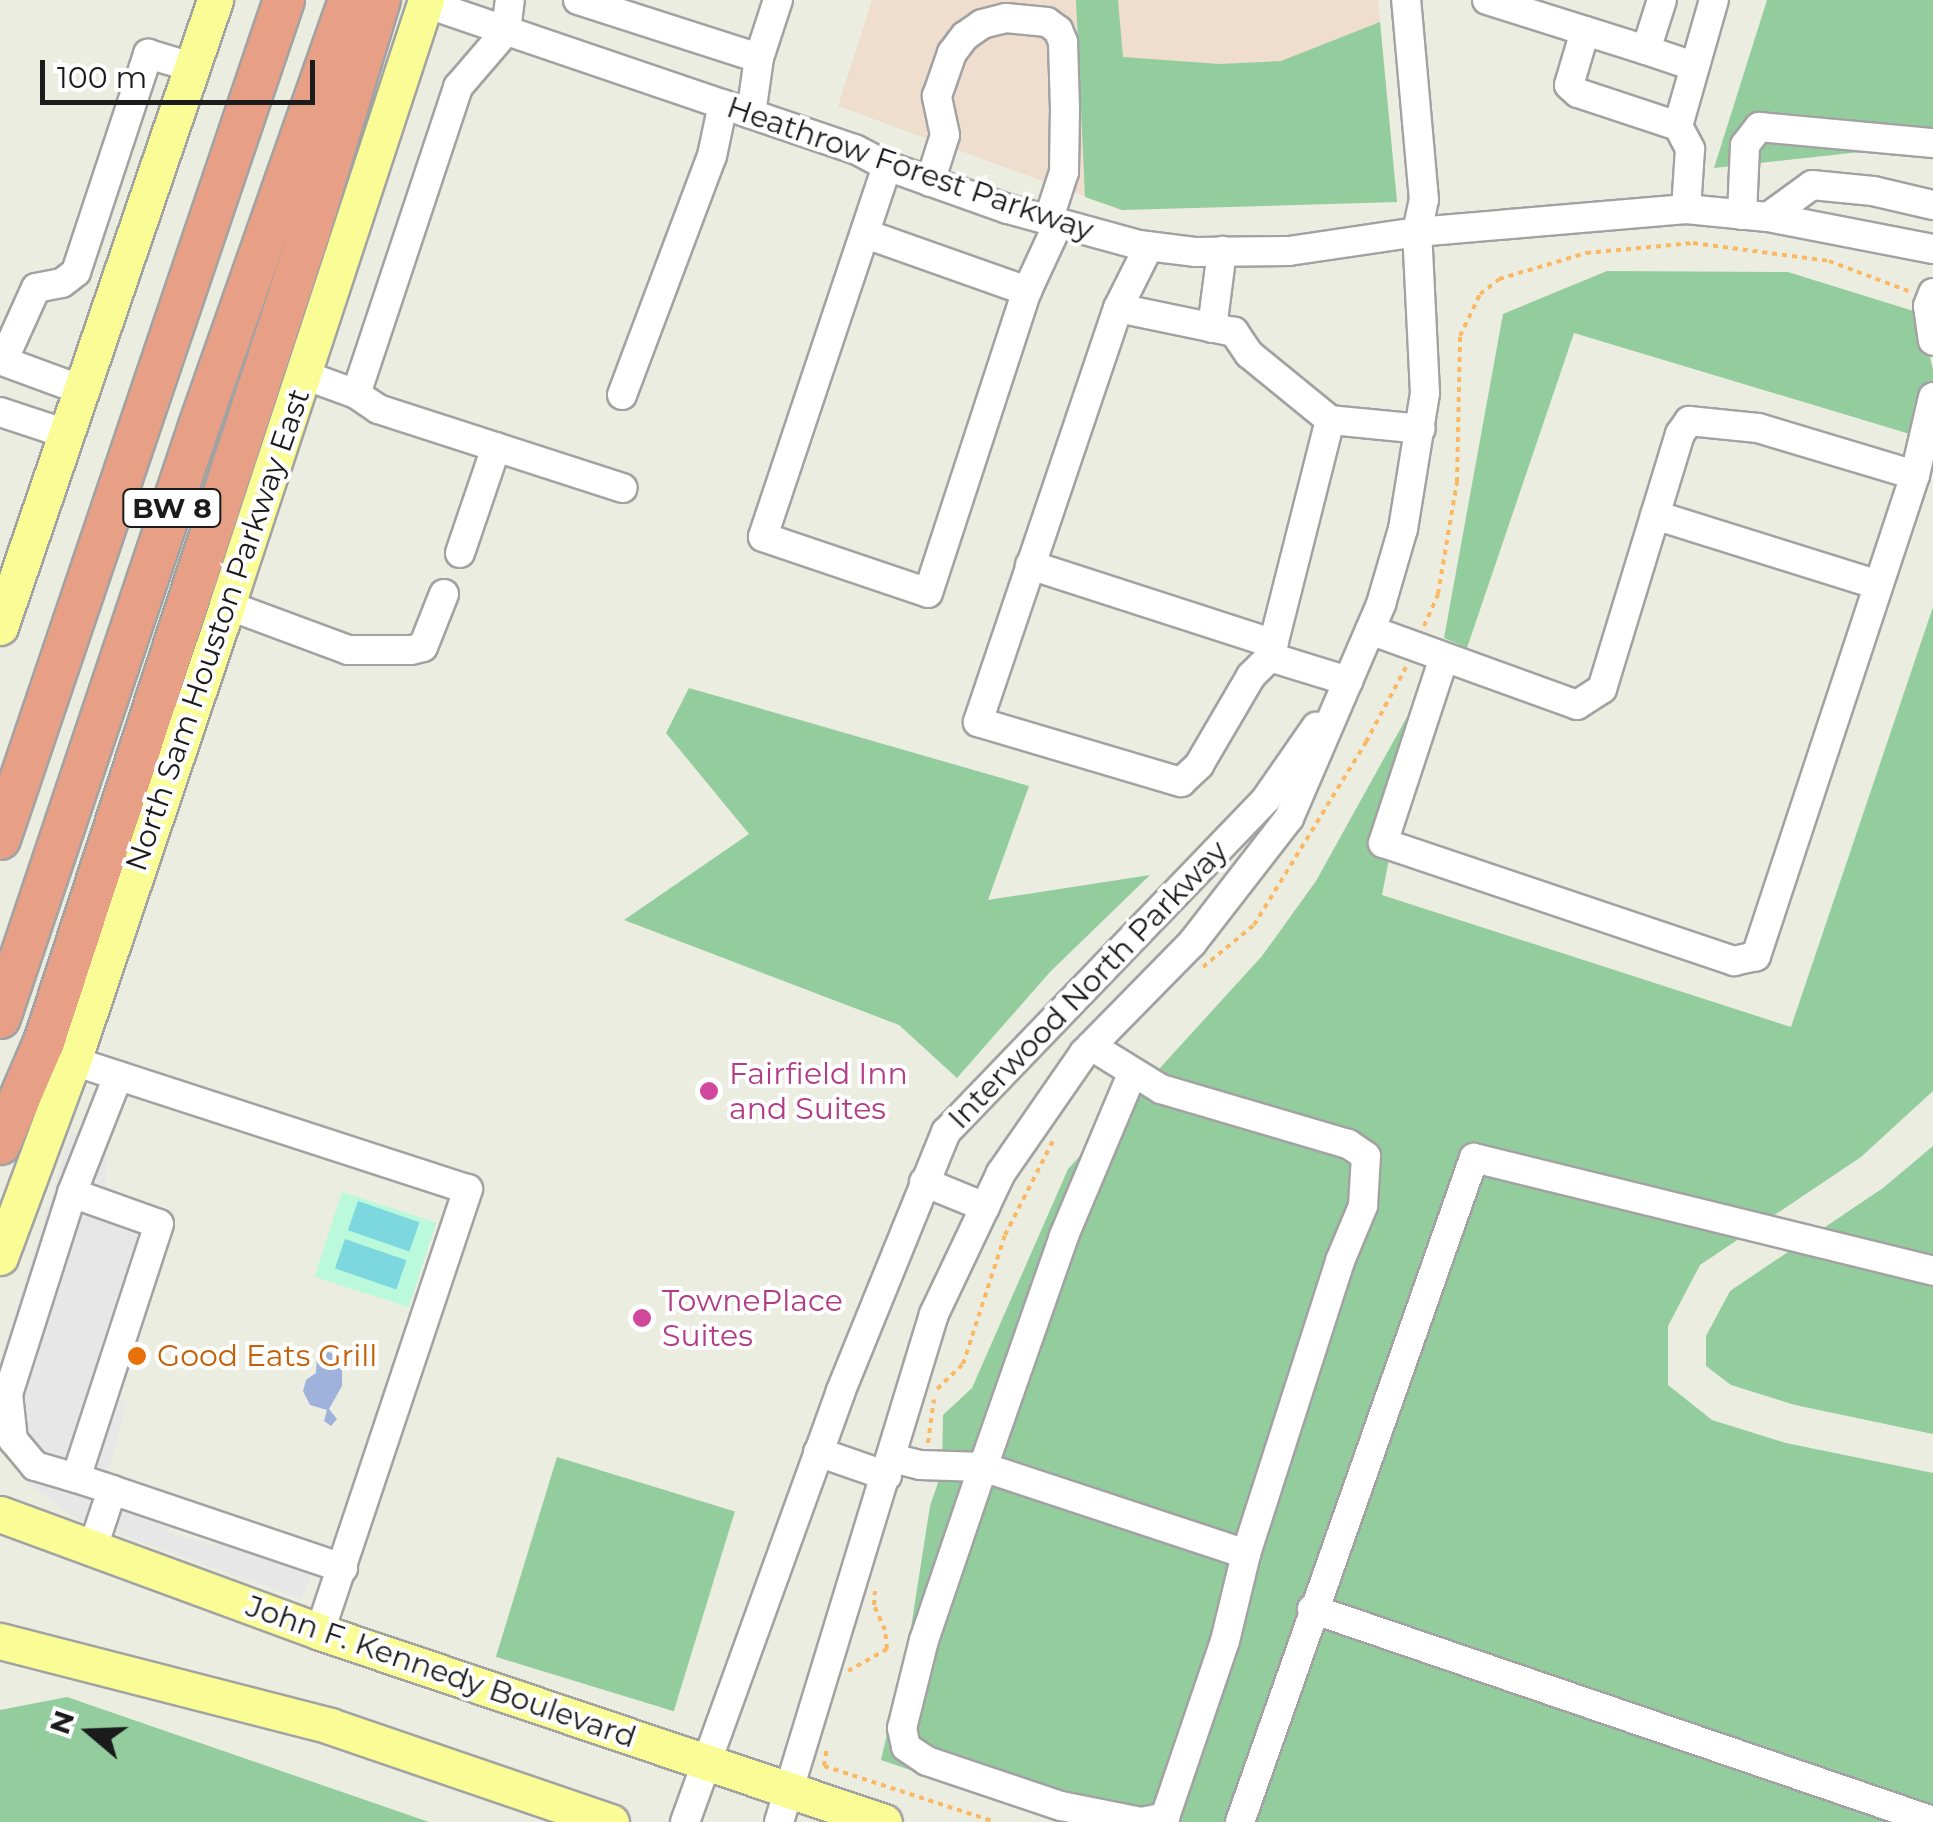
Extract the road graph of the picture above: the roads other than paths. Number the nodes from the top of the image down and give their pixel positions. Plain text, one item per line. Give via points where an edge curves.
1 (214, 0) edge
2 (284, 0) edge
3 (350, 0) edge
4 (380, 0) edge
5 (510, 0) edge
6 (578, 0) edge
7 (778, 0) edge
8 (1406, 0) edge
9 (1487, 0) edge
10 (1662, 0) edge
11 (1714, 0) edge
12 (425, 2) edge
13 (506, 31) junction
14 (1585, 31) junction
15 (1646, 50) junction
16 (759, 58) junction
17 (1693, 66) junction
18 (192, 68) junction
19 (723, 104) junction
20 (751, 114) junction
21 (1678, 126) junction
22 (1933, 143) edge
23 (887, 166) junction
24 (930, 182) junction
25 (1933, 205) edge
26 (1686, 209) junction
27 (1755, 216) junction
28 (1053, 223) junction
29 (1417, 232) junction
30 (866, 234) junction
31 (1148, 246) junction
32 (1933, 250) edge
33 (1222, 251) junction
34 (1028, 291) junction
35 (1933, 293) edge
36 (1118, 308) junction
37 (1212, 328) junction
38 (1933, 341) edge
39 (1, 361) edge
40 (304, 375) junction
41 (79, 389) junction
42 (356, 394) junction
43 (622, 395) dead end
44 (1933, 397) edge
45 (0, 412) edge
46 (1330, 420) junction
47 (1421, 429) junction
48 (64, 433) junction
49 (496, 446) junction
50 (1915, 475) junction
51 (623, 488) dead end
52 (1655, 516) junction
53 (460, 553) dead end
54 (1030, 565) junction
55 (1878, 585) junction
56 (444, 594) dead end
57 (227, 605) junction
58 (0, 627) edge
59 (1370, 630) junction
60 (1272, 651) junction
61 (1444, 658) junction
62 (1348, 681) junction
63 (0, 839) edge
64 (0, 1018) edge
65 (1091, 1046) junction
66 (73, 1061) junction
67 (1132, 1074) junction
68 (118, 1076) junction
69 (0, 1144) edge
70 (924, 1182) junction
71 (72, 1194) junction
72 (985, 1207) junction
73 (4, 1246) edge
74 (51, 1251) junction
75 (1933, 1270) edge
76 (818, 1452) junction
77 (889, 1467) junction
78 (983, 1467) junction
79 (76, 1478) junction
80 (112, 1490) junction
81 (0, 1498) edge
82 (0, 1514) edge
83 (47, 1530) junction
84 (94, 1547) junction
85 (1246, 1554) junction
86 (343, 1568) junction
87 (1312, 1609) junction
88 (320, 1632) junction
89 (0, 1641) edge
90 (706, 1763) junction
91 (784, 1806) edge
92 (1933, 1821) edge
93 (611, 1822) edge
94 (685, 1822) edge
95 (884, 1822) edge
96 (1240, 1822) edge

1 - 18 main road
2 - 63 highway, BW 8
3 - 64 highway, BW 8
4 - 69 highway via 44,1042
5 - 13 street
6 - 16 street
7 - 16 street
8 - 29 street, Interwood North Parkway via 1424,200
9 - 14 street
10 - 15 street
11 - 17 street
12 - 13 street, Heathrow Forest Parkway
12 - 40 main road, North Sam Houston Parkway East
13 - 19 street, Heathrow Forest Parkway
13 - 42 street via 458,86
14 - 15 street
14 - 21 street via 1569,85
15 - 17 street
16 - 20 street
17 - 21 street
18 - 39 street via 148,54 76,272 62,283 36,288
18 - 41 main road
19 - 20 street, Heathrow Forest Parkway
19 - 43 street via 712,156
20 - 23 street, Heathrow Forest Parkway
21 - 26 street via 1690,149
22 - 27 street via 1758,127 1745,146
23 - 24 street, Heathrow Forest Parkway
23 - 30 street
24 - 28 street, Heathrow Forest Parkway
24 - 28 street via 944,136 937,96 964,36 1006,18 1047,22 1063,42 1064,172
25 - 27 street via 1812,185
26 - 27 street, Heathrow Forest Parkway
26 - 29 street, Heathrow Forest Parkway
27 - 32 street, Heathrow Forest Parkway
28 - 31 street, Heathrow Forest Parkway
28 - 34 street
29 - 33 street, Heathrow Forest Parkway via 1290,250
29 - 47 street, Interwood North Parkway
30 - 34 street
30 - 34 street via 764,537 928,593
31 - 33 street, Heathrow Forest Parkway
31 - 36 street
33 - 37 street
35 - 38 street
36 - 37 street
36 - 54 street
37 - 46 street via 1234,332 1249,354
39 - 41 street
40 - 42 street
40 - 57 main road, North Sam Houston Parkway East
41 - 48 main road
42 - 49 street via 378,409
44 - 50 street
45 - 48 street
46 - 47 street
46 - 60 street
47 - 59 street, Interwood North Parkway via 1403,529
48 - 58 main road
49 - 51 street
49 - 53 street
50 - 52 street via 1758,428 1689,421
50 - 55 street
52 - 55 street
52 - 61 street via 1602,688 1590,697 1577,705
54 - 60 street
54 - 60 street via 978,722 1181,782 1199,765
55 - 61 street via 1756,956 1734,962 1383,842
56 - 57 street via 423,648 410,650 348,650
57 - 66 main road, North Sam Houston Parkway East
59 - 61 street
59 - 62 street, Interwood North Parkway
60 - 62 street
62 - 65 street, Interwood North Parkway via 1289,818 1192,943
62 - 70 street, Interwood North Parkway via 1266,800 946,1132
65 - 67 street
65 - 72 street, Interwood North Parkway via 1001,1172
66 - 68 street
66 - 73 main road, North Sam Houston Parkway East
67 - 78 street via 1064,1236
67 - 85 street via 1192,1099 1348,1144 1366,1156 1363,1206
68 - 71 street
68 - 86 street via 468,1189
70 - 72 street
70 - 76 street, Interwood North Parkway
71 - 74 street
71 - 79 street via 158,1224
72 - 77 street, Interwood North Parkway via 934,1314
73 - 74 street
74 - 79 street via 8,1394 14,1440 35,1466
75 - 87 street via 1474,1158
76 - 77 street
76 - 90 street, Interwood North Parkway
77 - 78 street
77 - 91 street, Interwood North Parkway
78 - 85 street
78 - 85 street via 924,1640 902,1728 906,1747 927,1761 1061,1806 1142,1822 1165,1816 1225,1641
79 - 80 street
80 - 84 street
80 - 86 street
81 - 83 main road
82 - 83 main road, John F. Kennedy Boulevard
83 - 84 main road, John F. Kennedy Boulevard
84 - 88 main road, John F. Kennedy Boulevard
86 - 88 street
87 - 92 street
87 - 96 street
88 - 90 main road, John F. Kennedy Boulevard
89 - 93 main road via 330,1726
90 - 91 main road, John F. Kennedy Boulevard
90 - 94 street, Interwood North Parkway
91 - 95 main road, John F. Kennedy Boulevard

